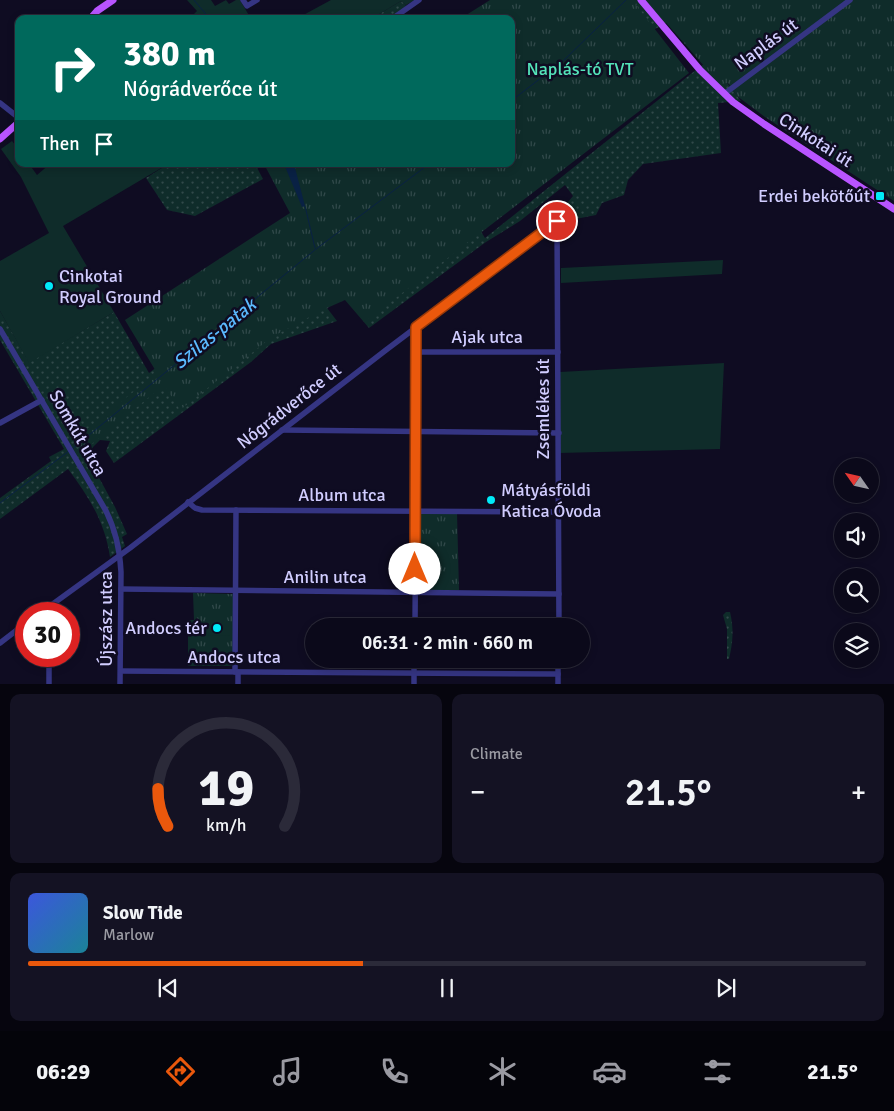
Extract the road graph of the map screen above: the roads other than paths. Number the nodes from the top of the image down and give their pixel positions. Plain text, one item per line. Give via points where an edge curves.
1 (113, 0) edge
2 (257, 0) edge
3 (419, 0) edge
4 (641, 0) edge
5 (850, 0) edge
6 (102, 3) edge
7 (245, 3) edge
8 (93, 15) edge
9 (398, 15) edge
10 (724, 94) junction
11 (0, 103) edge
12 (15, 115) edge
13 (15, 126) edge
14 (0, 139) edge
15 (894, 208) edge
16 (557, 221) joint
17 (416, 327) junction
18 (0, 329) edge
19 (416, 352) junction
20 (558, 352) junction
21 (42, 400) junction
22 (0, 423) edge
23 (282, 430) junction
24 (416, 432) junction
25 (559, 433) junction
26 (188, 502) junction
27 (236, 510) junction
28 (416, 511) junction
29 (558, 512) junction
30 (120, 555) junction
31 (121, 589) junction
32 (236, 591) junction
33 (415, 592) junction
34 (559, 594) junction
35 (55, 602) edge
36 (415, 618) edge
37 (559, 618) edge
38 (15, 631) edge
39 (0, 643) edge
40 (49, 667) edge
41 (414, 668) edge
42 (558, 668) edge
43 (121, 671) junction
44 (237, 672) junction
45 (414, 672) junction
46 (558, 674) junction
47 (49, 684) edge
48 (120, 684) edge
49 (238, 684) edge
50 (414, 684) edge
51 (558, 684) edge

1 - 6 main road
2 - 7 street
3 - 9 street
4 - 10 main road, Cinkotai út
5 - 10 street, Naplás út
6 - 8 main road
10 - 15 main road, Cinkotai út via 764,124
11 - 12 street
13 - 14 main road
16 - 17 street, Nógrádverőce út
16 - 20 street, Zsemlékes út
17 - 19 street
17 - 23 street, Nógrádverőce út
18 - 21 street, Somkút utca
19 - 20 street, Ajak utca
19 - 24 street
20 - 25 street, Zsemlékes út
21 - 22 street
21 - 30 street, Somkút utca via 112,523
23 - 24 street
23 - 26 street, Nógrádverőce út
24 - 25 street
24 - 28 street
25 - 29 street, Zsemlékes út
26 - 27 street, Album utca via 202,510
26 - 30 street, Nógrádverőce út
27 - 28 street, Album utca
27 - 32 street
28 - 29 street, Album utca
28 - 33 street
29 - 34 street, Zsemlékes út
30 - 31 street, Újszász utca
30 - 35 street, Nógrádverőce út
31 - 32 street, Anilin utca
31 - 43 street, Újszász utca
32 - 33 street, Anilin utca
32 - 44 street
33 - 34 street, Anilin utca
33 - 36 street
34 - 37 street, Zsemlékes út
38 - 39 street
40 - 47 street
41 - 45 street
42 - 46 street
43 - 44 street, Andocs utca
43 - 48 street, Újszász utca
44 - 45 street, Andocs utca
44 - 49 street
45 - 46 street, Andocs utca
45 - 50 street
46 - 51 street

